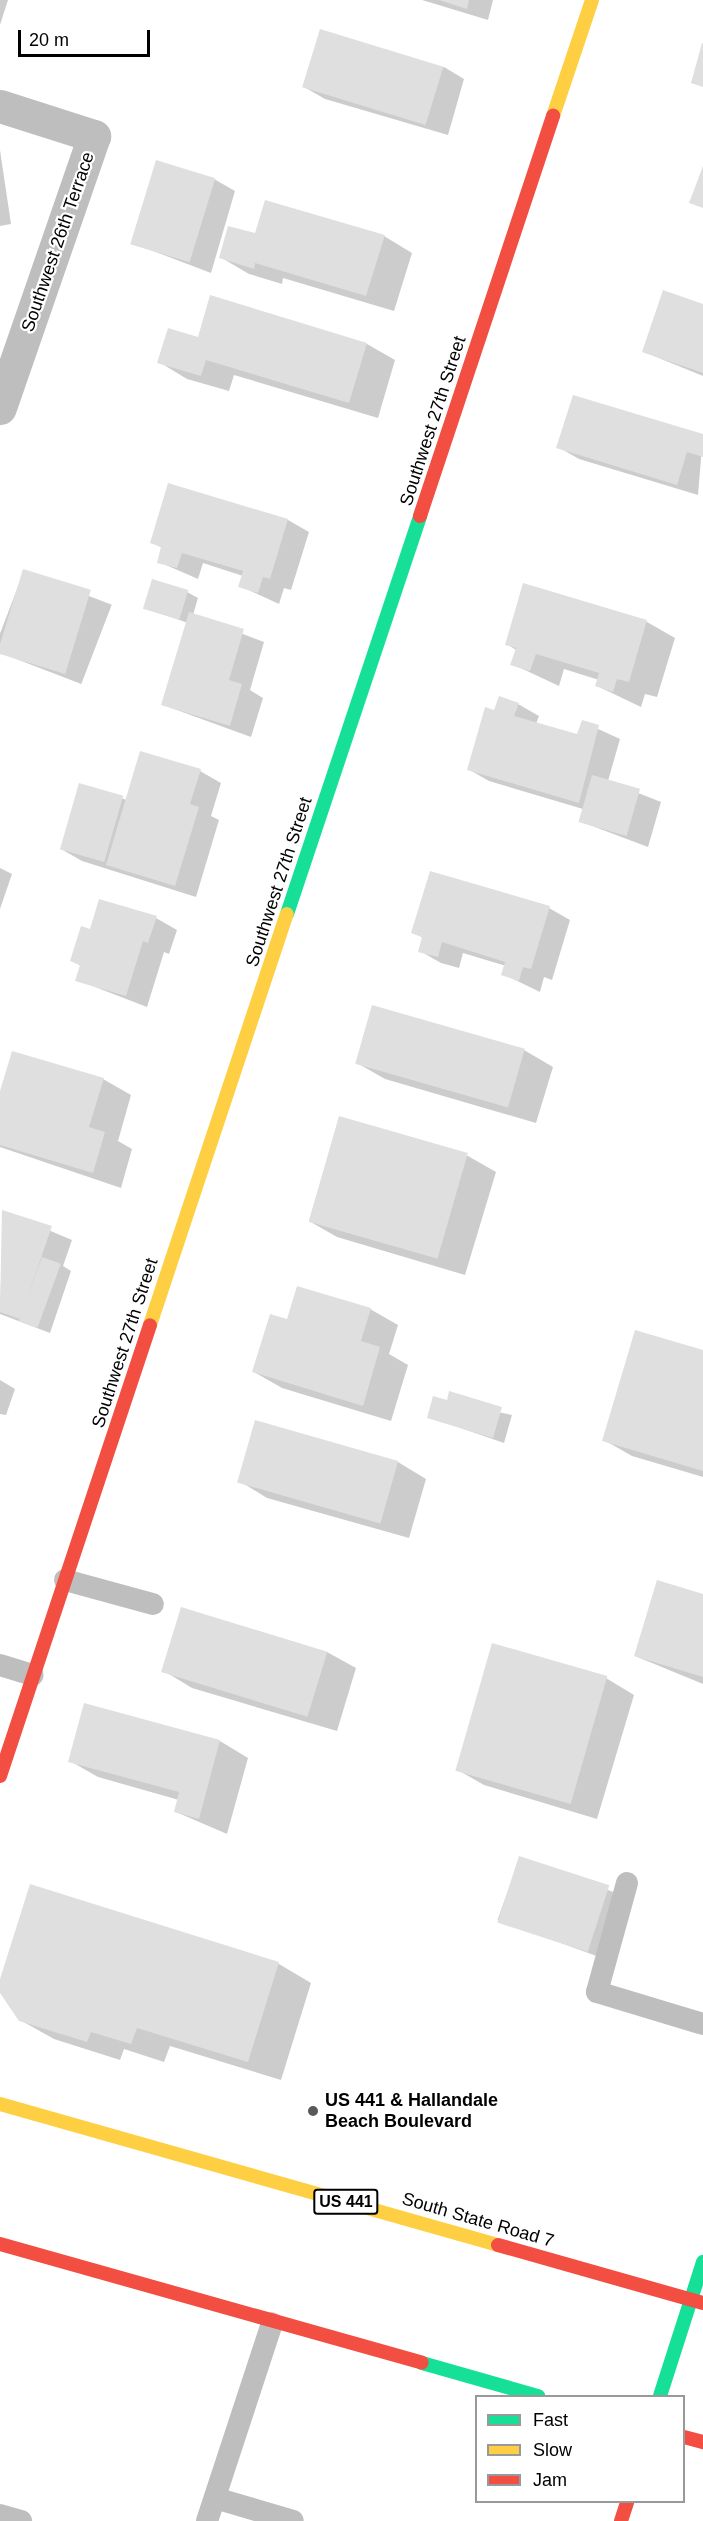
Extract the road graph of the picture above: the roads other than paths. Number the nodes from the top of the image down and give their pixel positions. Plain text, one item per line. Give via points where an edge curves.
1 (592, 0) edge
2 (0, 106) edge
3 (0, 408) edge
4 (65, 1580) junction
5 (153, 1604) dead end
6 (0, 1665) edge
7 (33, 1675) junction
8 (0, 1776) edge
9 (627, 1883) dead end
10 (703, 2024) edge
11 (0, 2104) edge
12 (0, 2244) edge
13 (703, 2262) edge
14 (697, 2301) edge
15 (272, 2323) junction
16 (531, 2395) edge
17 (661, 2395) edge
18 (685, 2437) edge
19 (703, 2442) edge
20 (215, 2498) junction
21 (627, 2503) edge
22 (0, 2515) edge
23 (21, 2521) edge
24 (207, 2521) edge
25 (293, 2521) edge
26 (621, 2521) edge

1 - 4 street, Southwest 27th Street
2 - 3 street, Southwest 26th Terrace via 94,136
4 - 5 lane
4 - 7 street, Southwest 27th Street
6 - 7 lane
7 - 8 street, Southwest 27th Street
9 - 10 lane via 597,1992
11 - 14 street, South State Road 7 / US 441
12 - 15 street
13 - 14 street
14 - 17 street
15 - 16 street
15 - 20 lane
18 - 19 street
20 - 24 lane
20 - 25 lane
21 - 26 street
22 - 23 lane

